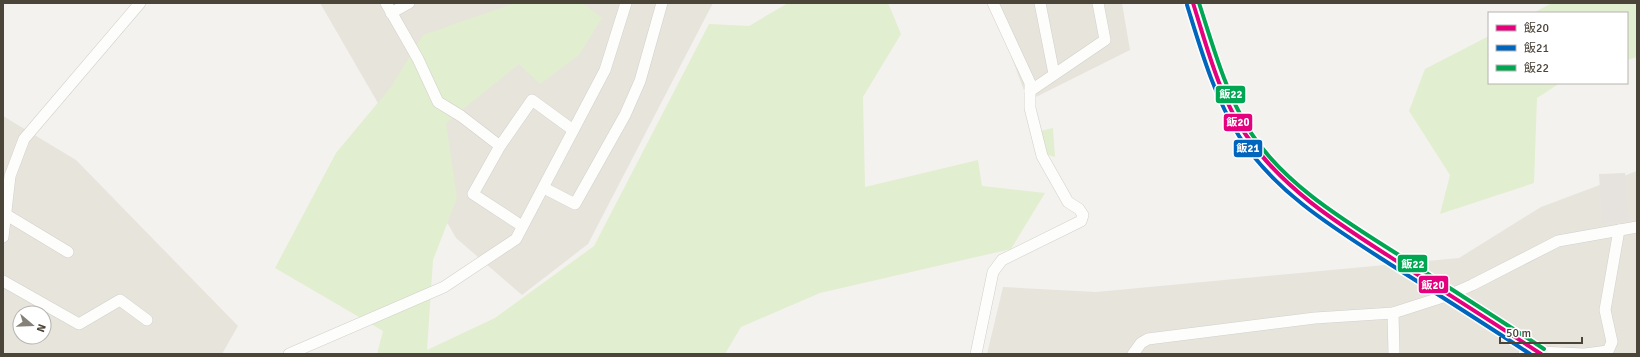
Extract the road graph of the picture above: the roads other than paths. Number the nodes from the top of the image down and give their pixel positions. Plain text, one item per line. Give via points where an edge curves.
1 (140, 3) edge
2 (409, 3) edge
3 (626, 3) edge
4 (662, 3) edge
5 (993, 3) edge
6 (1040, 3) edge
7 (1098, 3) edge
8 (1193, 3) edge
9 (389, 8) edge
10 (1054, 74) junction
11 (1030, 91) junction
12 (573, 130) junction
13 (500, 146) junction
14 (5, 174) edge
15 (544, 188) junction
16 (4, 215) edge
17 (522, 226) junction
18 (1637, 227) edge
19 (1619, 230) junction
20 (3, 238) edge
21 (68, 252) dead end
22 (3, 281) edge
23 (1449, 295) junction
24 (1393, 312) junction
25 (147, 320) dead end
26 (1535, 353) edge
27 (289, 354) edge
28 (976, 354) edge
29 (1133, 354) edge
30 (1394, 354) edge
31 (1584, 354) edge

1 - 14 street via 27,133
2 - 9 street
3 - 12 street via 605,70
4 - 15 street via 640,81 625,115 575,204
5 - 11 street via 1030,83
6 - 10 street
7 - 10 street via 1105,40
8 - 23 street via 1211,60 1228,102 1245,134 1269,165 1287,184 1323,212
9 - 13 street via 418,59 438,102
10 - 11 street
11 - 28 street via 1030,108 1042,156 1068,202 1083,215 1081,221 1002,260 993,272
12 - 13 street via 532,100
12 - 15 street
13 - 17 street via 473,194
14 - 16 street
15 - 17 street
16 - 20 street
16 - 21 street
17 - 27 street via 516,238 444,287
18 - 19 street
19 - 23 street via 1558,241
19 - 31 street via 1605,310 1612,342 1608,351
22 - 25 street via 79,324 120,300
23 - 24 street
23 - 26 street
24 - 29 street via 1315,318 1148,339 1141,343
24 - 30 street
26 - 31 street

